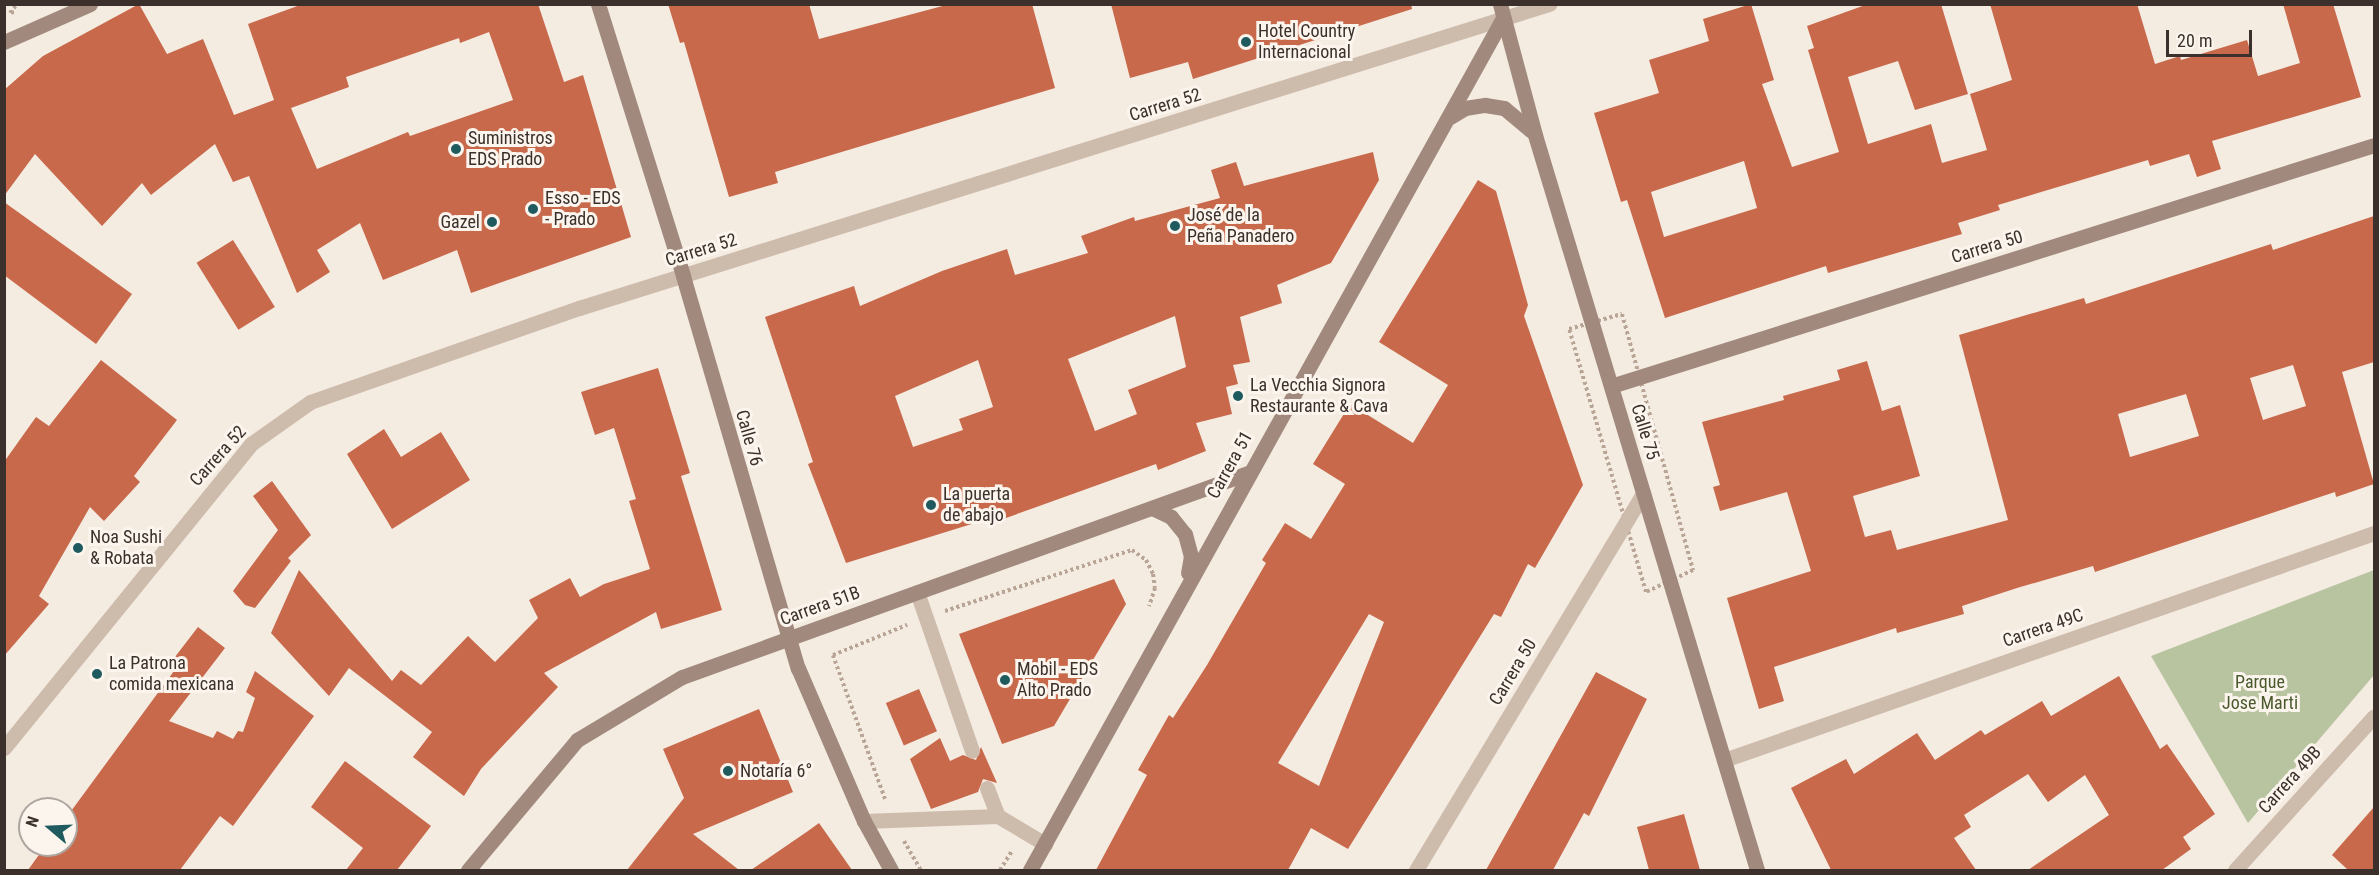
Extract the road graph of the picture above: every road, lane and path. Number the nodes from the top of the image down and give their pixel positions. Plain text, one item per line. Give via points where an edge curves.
1 (90, 4) edge
2 (598, 4) edge
3 (1549, 4) edge
4 (1501, 11) edge
5 (4, 42) edge
6 (1447, 118) junction
7 (1535, 135) junction
8 (2374, 145) edge
9 (683, 276) junction
10 (1611, 386) junction
11 (1248, 473) junction
12 (1643, 493) junction
13 (1152, 508) junction
14 (2374, 533) edge
15 (1186, 585) junction
16 (917, 592) junction
17 (1148, 610) dead end
18 (926, 617) junction
19 (788, 638) junction
20 (2374, 716) edge
21 (4, 748) edge
22 (972, 751) dead end
23 (1724, 760) junction
24 (987, 788) dead end
25 (998, 816) junction
26 (892, 820) junction
27 (864, 821) junction
28 (1025, 831) junction
29 (1045, 844) junction
30 (468, 870) edge
31 (891, 870) edge
32 (921, 870) edge
33 (1000, 870) edge
34 (1030, 870) edge
35 (1416, 870) edge
36 (1757, 870) edge
37 (2235, 870) edge

1 - 5 street
2 - 9 street, Calle 76
3 - 4 street, Carrera 52
4 - 6 street, Carrera 51 via 1465,93
4 - 7 street, Calle 75
4 - 9 street, Carrera 52
6 - 7 street via 1465,108 1494,106 1522,119
6 - 11 street, Carrera 51
7 - 10 street, Calle 75
8 - 10 street, Carrera 50
9 - 19 street, Calle 76
9 - 21 street, Carrera 52 via 310,402 251,444
10 - 12 street, Calle 75
11 - 13 street, Carrera 51B
11 - 15 street, Carrera 51
12 - 23 street, Calle 75
12 - 35 street, Carrera 50
13 - 15 street via 1171,517 1185,534 1191,556
13 - 16 street, Carrera 51B
14 - 23 street, Carrera 49C
15 - 29 street, Carrera 51
16 - 18 street
16 - 19 street, Carrera 51B
17 - 18 path via 1155,588 1153,574 1146,560 1132,550
18 - 22 street
18 - 26 path via 833,655
19 - 27 street, Calle 76
19 - 30 street, Carrera 51B via 682,677 577,740
20 - 37 street, Carrera 49B
23 - 36 street, Calle 75
24 - 25 street
25 - 26 street
25 - 28 street
26 - 27 street
26 - 32 path
27 - 31 street, Calle 76
28 - 29 street
28 - 33 path
29 - 34 street, Carrera 51

